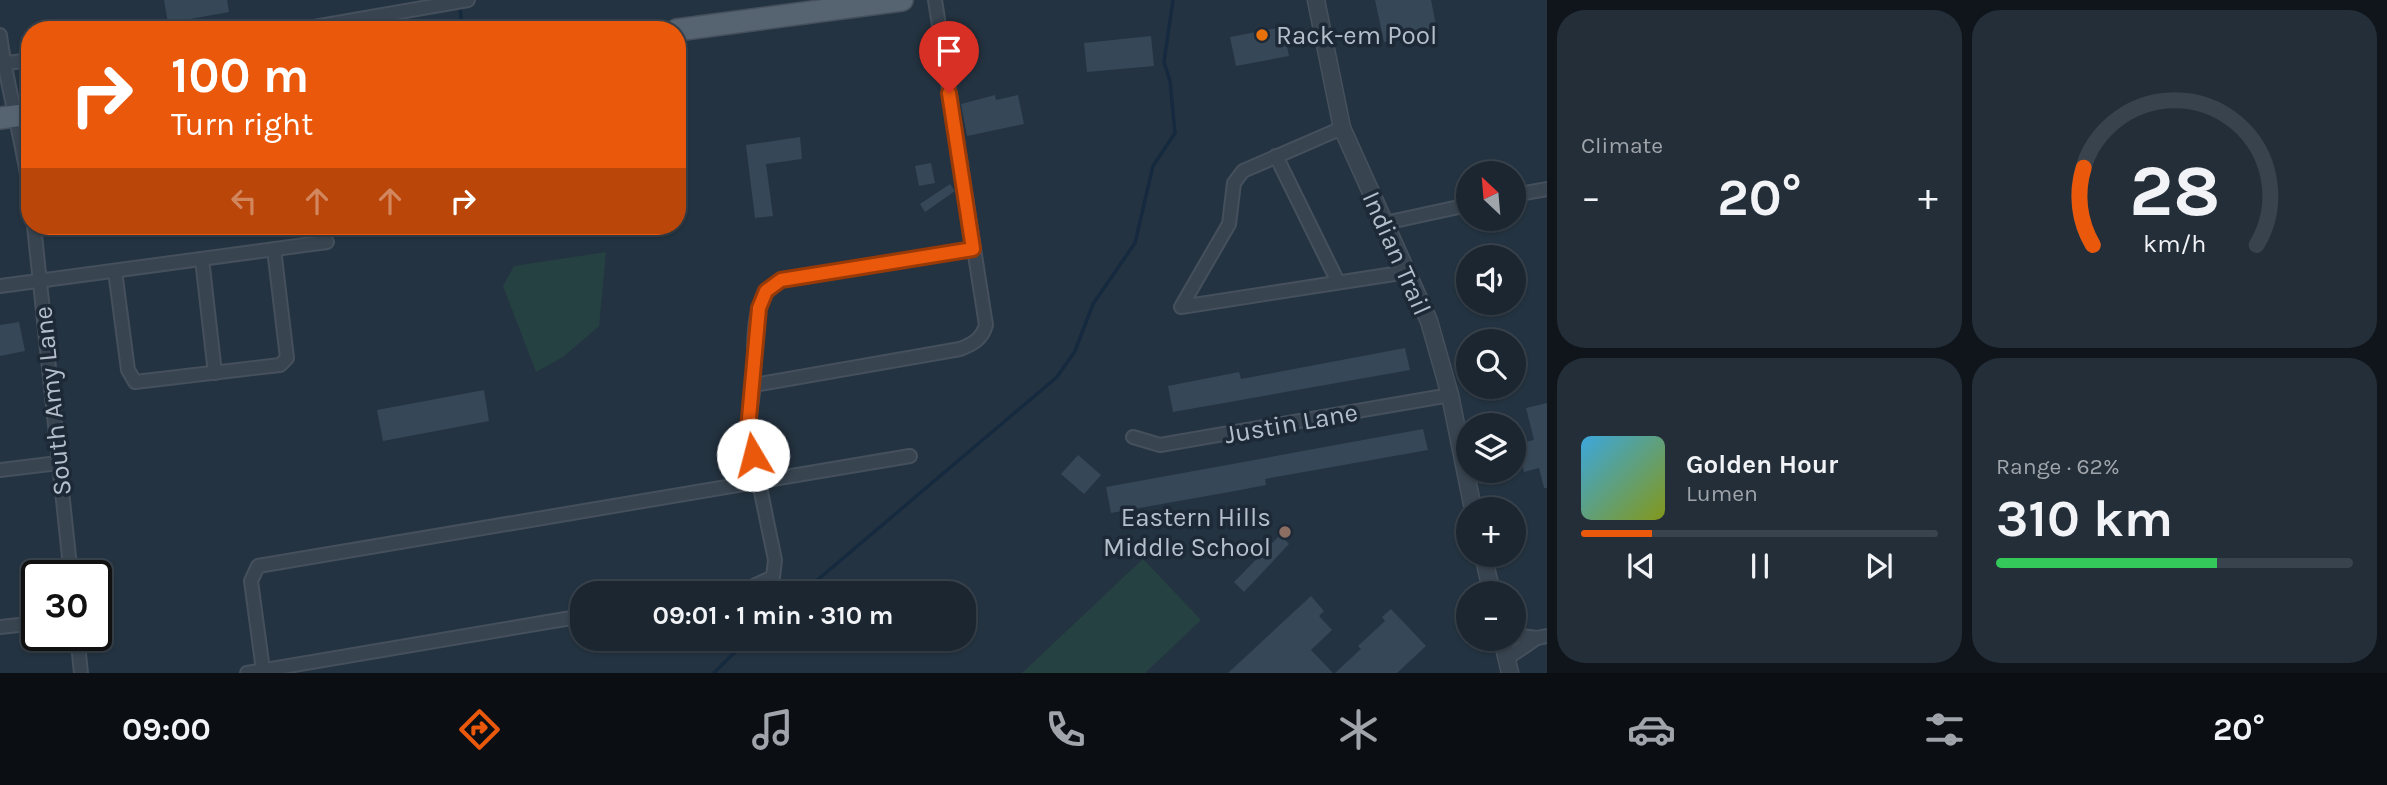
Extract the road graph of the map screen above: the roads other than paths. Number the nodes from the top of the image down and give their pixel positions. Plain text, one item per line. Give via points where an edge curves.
1 (468, 0) edge
2 (902, 0) edge
3 (935, 0) edge
4 (1315, 0) edge
5 (807, 7) edge
6 (348, 21) edge
7 (686, 28) edge
8 (0, 35) edge
9 (21, 61) edge
10 (2, 63) edge
11 (15, 115) edge
12 (1342, 128) junction
13 (21, 147) edge
14 (1276, 156) junction
15 (1547, 189) edge
16 (1526, 193) edge
17 (1456, 208) edge
18 (1385, 223) junction
19 (35, 235) edge
20 (327, 242) dead end
21 (274, 249) junction
22 (973, 249) junction
23 (201, 259) junction
24 (115, 271) junction
25 (1407, 272) junction
26 (40, 281) junction
27 (1338, 282) junction
28 (0, 286) edge
29 (215, 373) junction
30 (754, 385) junction
31 (1450, 395) junction
32 (1133, 437) dead end
33 (910, 456) dead end
34 (58, 463) junction
35 (0, 470) edge
36 (759, 482) junction
37 (1471, 497) edge
38 (69, 560) edge
39 (764, 581) edge
40 (570, 618) edge
41 (21, 625) edge
42 (0, 627) edge
43 (1542, 637) edge
44 (79, 651) edge
45 (1508, 666) edge
46 (263, 670) junction
47 (81, 673) edge
48 (247, 673) edge

1 - 6 street
2 - 5 main road
3 - 22 street
4 - 12 street, Indian Trail
5 - 7 main road
8 - 10 street
9 - 10 street
10 - 11 street
11 - 13 street
12 - 14 street
12 - 18 street, Indian Trail
14 - 27 street
14 - 27 street via 1244,171 1234,183 1229,225 1181,307
15 - 16 street
17 - 18 street
18 - 25 street, Indian Trail
19 - 26 street, South Amy Lane
20 - 21 street
21 - 23 street
21 - 29 street via 287,358 281,365
22 - 30 street via 771,285 759,308
22 - 30 street via 986,325 975,342 960,349
23 - 24 street
23 - 29 street
24 - 26 street
24 - 29 street via 128,370 135,382
25 - 27 street
25 - 31 street, Indian Trail via 1429,321
26 - 28 street
26 - 34 street, South Amy Lane
30 - 36 street via 748,429
31 - 32 street, Justin Lane via 1160,445
31 - 37 street, Indian Trail
33 - 36 street
34 - 35 street
34 - 38 street, South Amy Lane
36 - 39 street via 775,561 773,577
36 - 46 street via 258,566 251,581
40 - 46 street
41 - 42 street
43 - 45 street
44 - 47 street
46 - 48 street

